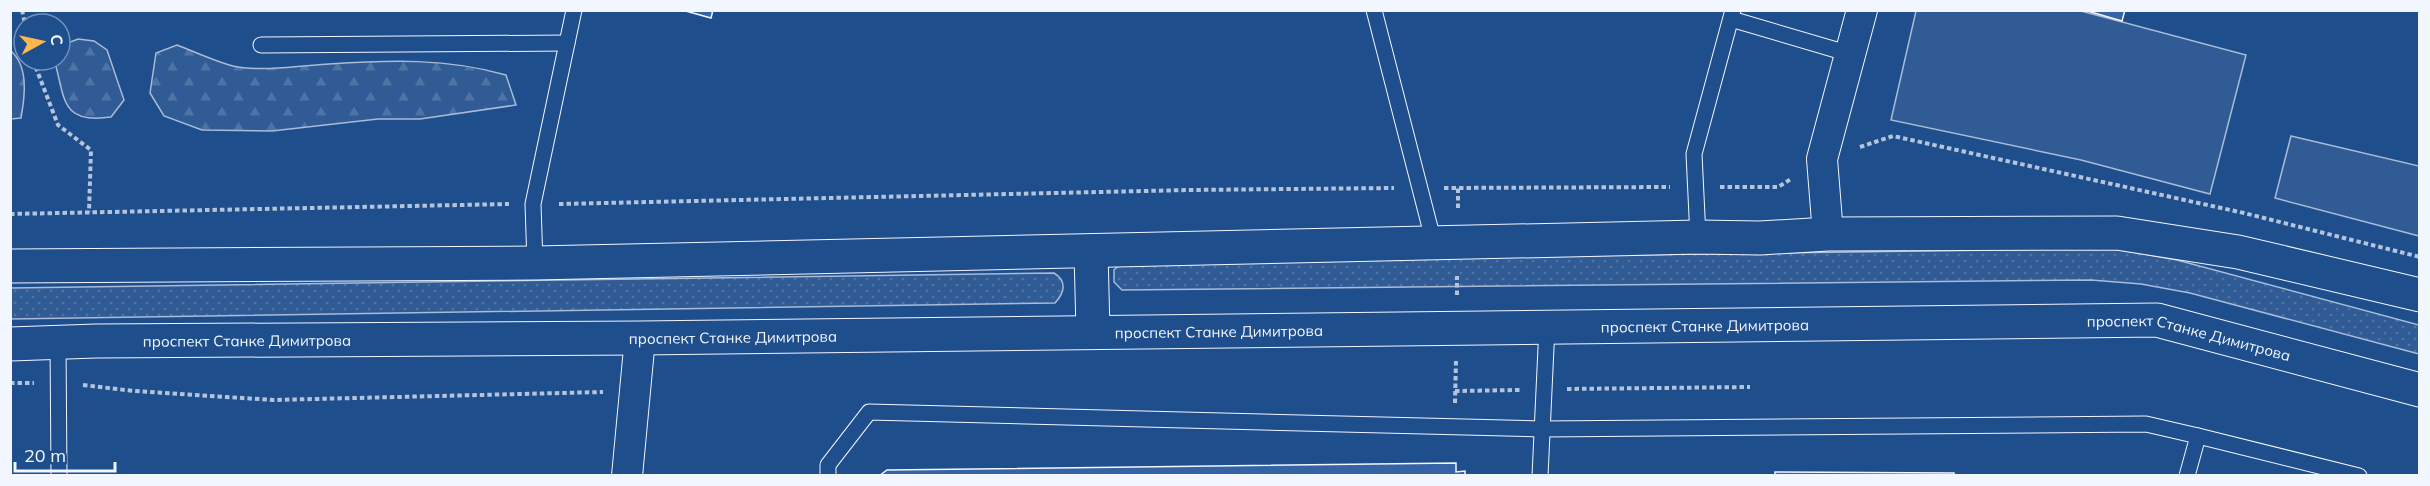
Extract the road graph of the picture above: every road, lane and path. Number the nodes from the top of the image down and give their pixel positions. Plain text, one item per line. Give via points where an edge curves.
1 (574, 10) edge
2 (1374, 10) edge
3 (1862, 10) edge
4 (1732, 15) edge
5 (567, 43) junction
6 (261, 45) dead end
7 (1850, 54) junction
8 (38, 72) edge
9 (1822, 159) junction
10 (1696, 187) junction
11 (1420, 188) junction
12 (533, 204) junction
13 (89, 213) junction
14 (10, 214) edge
15 (1828, 234) junction
16 (1698, 237) junction
17 (1434, 243) junction
18 (1091, 251) junction
19 (2420, 257) edge
20 (535, 263) junction
21 (10, 266) edge
22 (2420, 295) edge
23 (1547, 326) junction
24 (1093, 332) junction
25 (640, 338) junction
26 (58, 343) junction
27 (10, 344) edge
28 (59, 382) junction
29 (10, 383) edge
30 (1750, 387) dead end
31 (1544, 389) junction
32 (2420, 390) edge
33 (1455, 391) dead end
34 (635, 392) junction
35 (1542, 429) junction
36 (2198, 436) junction
37 (59, 476) edge
38 (627, 476) edge
39 (828, 476) edge
40 (1540, 476) edge
41 (2187, 476) edge
42 (2359, 476) edge

1 - 5 lane
2 - 11 lane
3 - 7 street
4 - 7 lane
4 - 10 lane via 1694,154
5 - 6 lane
5 - 12 lane
7 - 9 street
8 - 13 path via 58,125 91,150
9 - 10 path via 1778,187
9 - 15 street
9 - 19 path via 1893,136 2244,213
10 - 11 path
10 - 16 lane
11 - 12 path via 1197,189
11 - 17 lane
12 - 13 path
12 - 20 lane
13 - 14 path
15 - 16 main road
15 - 22 main road via 2117,233 2238,252
16 - 17 main road
17 - 18 main road
18 - 20 main road
18 - 24 main road
20 - 21 main road
23 - 24 main road, проспект Станке Димитрова
23 - 31 lane
23 - 32 main road, проспект Станке Димитрова via 2157,320
24 - 25 main road, проспект Станке Димитрова
25 - 26 main road, проспект Станке Димитрова
25 - 34 street
26 - 27 main road, проспект Станке Димитрова
26 - 28 lane
28 - 29 path
28 - 34 path via 273,400
28 - 37 lane
30 - 31 path
31 - 33 path
31 - 35 lane
34 - 38 street
35 - 36 lane via 2146,424
35 - 39 lane via 869,412 828,465
35 - 40 lane
36 - 41 lane
36 - 42 lane

